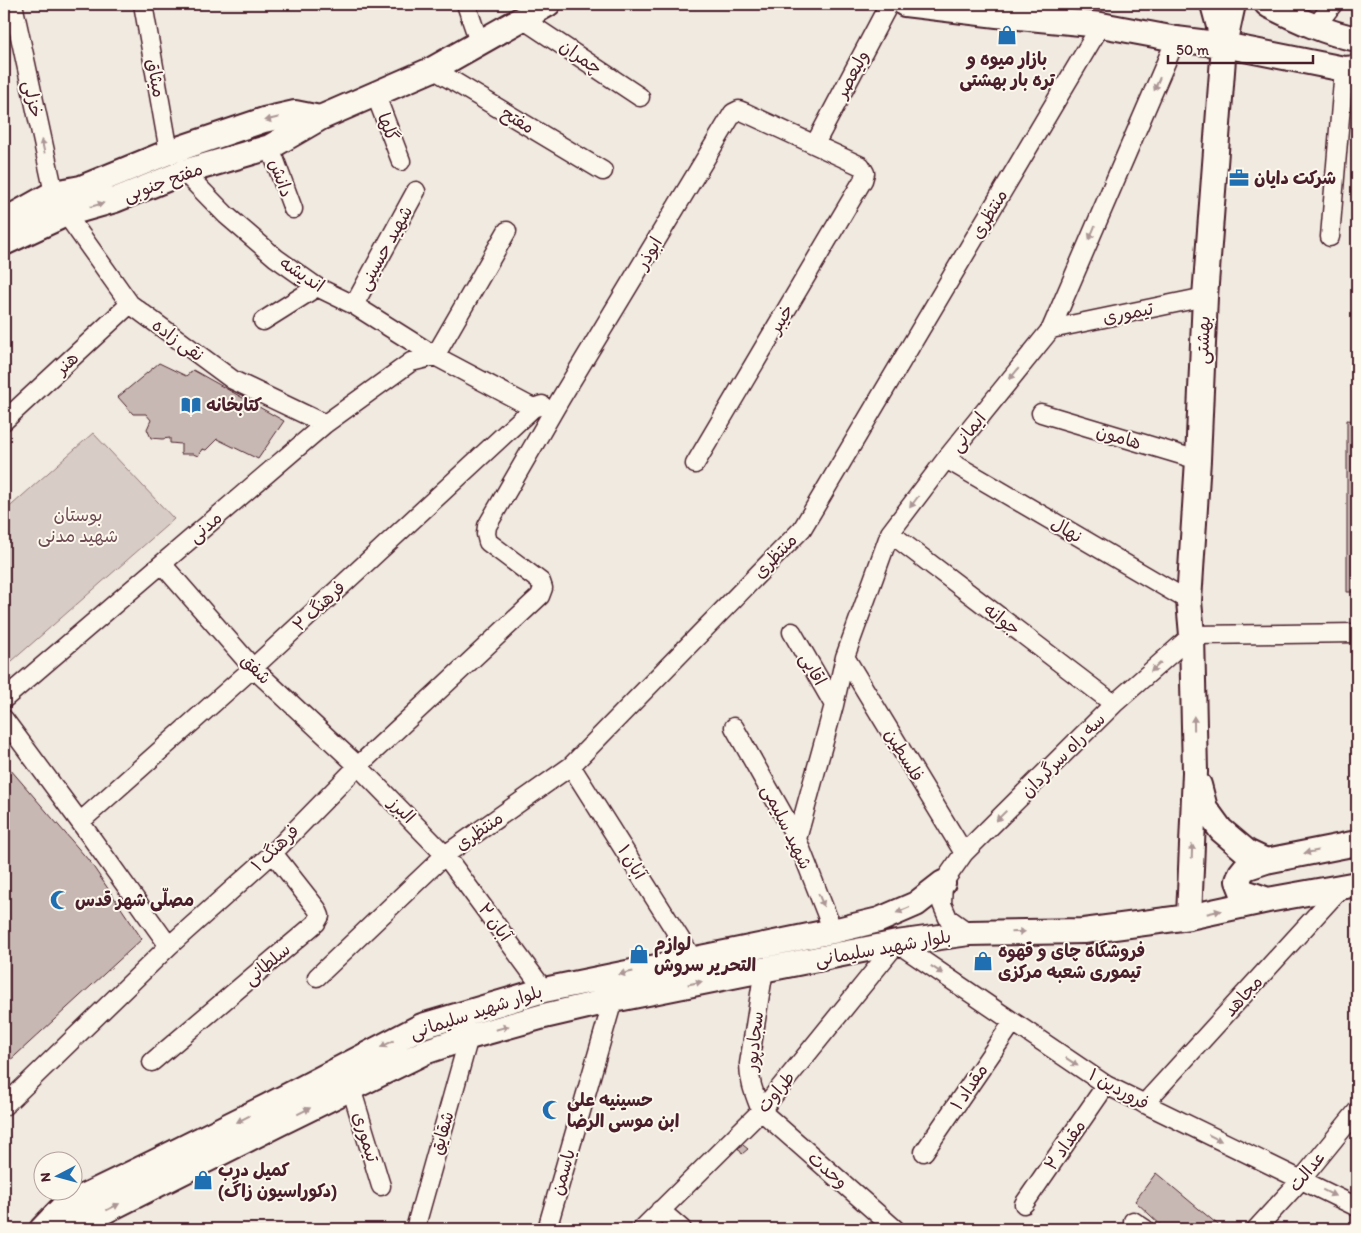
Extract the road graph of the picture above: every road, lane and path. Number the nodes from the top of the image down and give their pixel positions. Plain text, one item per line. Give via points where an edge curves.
1 (13, 4) edge
2 (143, 4) edge
3 (466, 4) edge
4 (548, 4) edge
5 (889, 4) edge
6 (905, 4) edge
7 (1213, 4) edge
8 (1233, 4) edge
9 (1267, 4) edge
10 (1333, 4) edge
11 (521, 18) junction
12 (1101, 25) junction
13 (1315, 27) junction
14 (1176, 39) junction
15 (1357, 39) edge
16 (479, 42) junction
17 (1224, 45) junction
18 (433, 69) junction
19 (1351, 69) edge
20 (375, 93) junction
21 (640, 97) dead end
22 (320, 118) junction
23 (815, 144) junction
24 (270, 147) junction
25 (169, 152) junction
26 (401, 161) dead end
27 (603, 171) dead end
28 (184, 172) junction
29 (416, 191) dead end
30 (54, 193) junction
31 (293, 209) dead end
32 (66, 214) junction
33 (4, 221) edge
34 (507, 231) dead end
35 (1330, 236) dead end
36 (4, 243) edge
37 (317, 287) junction
38 (1205, 297) junction
39 (130, 304) junction
40 (354, 306) junction
41 (264, 321) dead end
42 (1051, 329) junction
43 (435, 356) junction
44 (561, 398) junction
45 (533, 408) junction
46 (1041, 413) dead end
47 (4, 421) edge
48 (325, 424) junction
49 (946, 459) junction
50 (1198, 460) junction
51 (695, 464) dead end
52 (890, 533) junction
53 (162, 564) junction
54 (543, 588) joint
55 (1189, 601) junction
56 (792, 632) dead end
57 (1357, 633) edge
58 (1192, 635) junction
59 (845, 657) junction
60 (252, 668) junction
61 (4, 699) edge
62 (1114, 704) junction
63 (834, 705) junction
64 (4, 719) edge
65 (734, 727) dead end
66 (358, 766) junction
67 (571, 766) junction
68 (1195, 772) junction
69 (80, 822) junction
70 (797, 839) junction
71 (1357, 843) edge
72 (273, 853) junction
73 (964, 853) junction
74 (445, 855) junction
75 (1266, 861) junction
76 (944, 883) junction
77 (1350, 886) edge
78 (1268, 900) junction
79 (1189, 917) junction
80 (833, 931) junction
81 (969, 933) junction
82 (897, 943) junction
83 (169, 946) junction
84 (693, 959) junction
85 (764, 969) junction
86 (317, 977) dead end
87 (544, 990) junction
88 (613, 1000) junction
89 (1013, 1022) junction
90 (469, 1037) junction
91 (152, 1062) dead end
92 (1106, 1085) junction
93 (351, 1088) junction
94 (1144, 1104) junction
95 (4, 1106) edge
96 (761, 1111) junction
97 (1357, 1111) edge
98 (924, 1152) dead end
99 (1301, 1180) junction
100 (382, 1186) dead end
101 (1024, 1204) dead end
102 (1357, 1207) edge
103 (660, 1210) junction
104 (42, 1229) edge
105 (69, 1229) edge
106 (415, 1229) edge
107 (547, 1229) edge
108 (642, 1229) edge
109 (682, 1229) edge
110 (895, 1229) edge
111 (1256, 1229) edge

30 -> 1 street, خزلی
2 - 25 street, میثاق
3 - 16 street
4 - 11 main road, مفتح جنوبی
5 - 23 street, ولیعصر
6 - 12 main road
7 - 17 main road
8 - 17 main road
9 - 13 main road
10 - 13 street
11 - 16 main road, مفتح جنوبی
11 - 21 street, چمران
12 - 14 main road
12 - 67 street, منتظری via 802,529
13 - 15 main road
14 - 17 main road
14 -> 42 street, ایمانی
16 - 18 main road, مفتح جنوبی
17 - 19 main road
17 - 38 main road, بهشتی
18 - 20 main road, مفتح جنوبی
18 - 27 street, مفتح
19 - 35 street
20 - 22 main road, مفتح جنوبی
20 - 26 street, گلها
22 - 24 main road, مفتح جنوبی
22 -> 25 main road, مفتح جنوبی via 294,113
23 - 44 street, ابوذر via 739,110 733,113
23 - 51 street, خیبر via 861,166 864,180
24 - 28 main road, مفتح جنوبی
24 - 31 street, دانش
25 - 30 main road, مفتح جنوبی via 81,188
32 -> 28 main road, مفتح جنوبی via 115,200
28 - 37 street, اندیشه via 233,221 276,258
29 - 40 street, شهید حسینی
30 - 32 main road
30 - 33 main road, مفتح جنوبی
32 - 36 main road, مفتح جنوبی
32 - 39 street, نقی زاده
34 - 43 street
37 - 40 street, اندیشه
37 - 41 street
38 - 42 street, تیموری
38 - 50 main road, بهشتی
39 - 47 street, هنر
39 - 48 street, نقی زاده via 233,380
40 - 43 street, اندیشه
42 -> 49 street, ایمانی
43 - 45 street, اندیشه
43 - 48 street, مدنی via 411,362
44 - 45 street, فرهنگ ۲
44 - 54 street, ابوذر via 486,534 488,542 541,582
45 - 60 street, فرهنگ ۲
46 - 50 street, هامون
48 - 53 street, مدنی
49 -> 52 street, ایمانی
49 - 55 street, نهال
50 - 55 main road, بهشتی
52 - 59 street, ایمانی
52 - 62 street, جوانه
53 - 60 street, شفق
53 - 61 street, مدنی
54 - 66 street, فرهنگ ۱ via 540,596
55 - 58 main road, بهشتی
56 - 63 street, اقایی
57 - 58 street
58 -> 62 street, سه راه سرگردان
68 -> 58 main road
59 - 63 street, ایمانی
59 - 73 street, فلسطین
60 - 66 street, شفق
60 - 69 street, فرهنگ ۲
62 -> 73 street, سه راه سرگردان
63 - 70 street, ایمانی
64 - 69 street
65 - 70 street, شهید سلیمی
66 - 72 street, فرهنگ ۱
66 - 74 street, البرز
67 - 74 street, منتظری
67 - 84 street, آبان ۱
68 - 75 main road via 1206,808 1221,830 1246,852
79 -> 68 main road
69 - 83 street
70 -> 80 street, شهید سلیمی
71 -> 75 main road
72 - 83 street, فرهنگ ۱
72 - 91 street, سلطانی via 317,909 320,916 316,923
73 - 76 street, سه راه سرگردان
74 - 86 street, منتظری
74 - 87 street, آبان ۲
75 - 78 main road via 1245,868 1238,881 1242,891
76 -> 80 main road, بلوار شهید سلیمانی via 916,904 879,920
76 - 81 street via 942,904 948,918
77 - 78 main road
77 - 94 street, مجاهد
79 -> 78 main road
81 -> 79 main road via 1084,931
80 - 84 main road, بلوار شهید سلیمانی
81 - 82 main road, بلوار شهید سلیمانی
82 - 85 main road, بلوار شهید سلیمانی
82 -> 89 street, فروردین ۱
82 - 96 street, طراوت
83 - 95 street, فرهنگ ۱
84 -> 87 main road, بلوار شهید سلیمانی
88 -> 85 main road, بلوار شهید سلیمانی
85 - 96 street, سجادپور via 749,1064 752,1088
87 -> 104 main road, بلوار شهید سلیمانی via 422,1026 64,1206
90 -> 88 main road, بلوار شهید سلیمانی
88 - 107 street, یاسمن
89 -> 92 street, فروردین ۱
89 - 98 street, مقداد ۱
90 - 93 main road, بلوار شهید سلیمانی via 427,1051
90 - 106 street, شقایق
92 - 94 street, فروردین ۱
92 - 101 street, مقداد ۲
93 - 100 street, تیموری
105 -> 93 main road, بلوار شهید سلیمانی
94 -> 99 street, فروردین ۱
96 - 103 street, طراوت
96 - 110 street, وحدت
97 - 99 street, عدالت
99 -> 102 street, فروردین ۱
99 - 111 street, عدالت
103 - 108 street, طراوت
103 - 109 street

